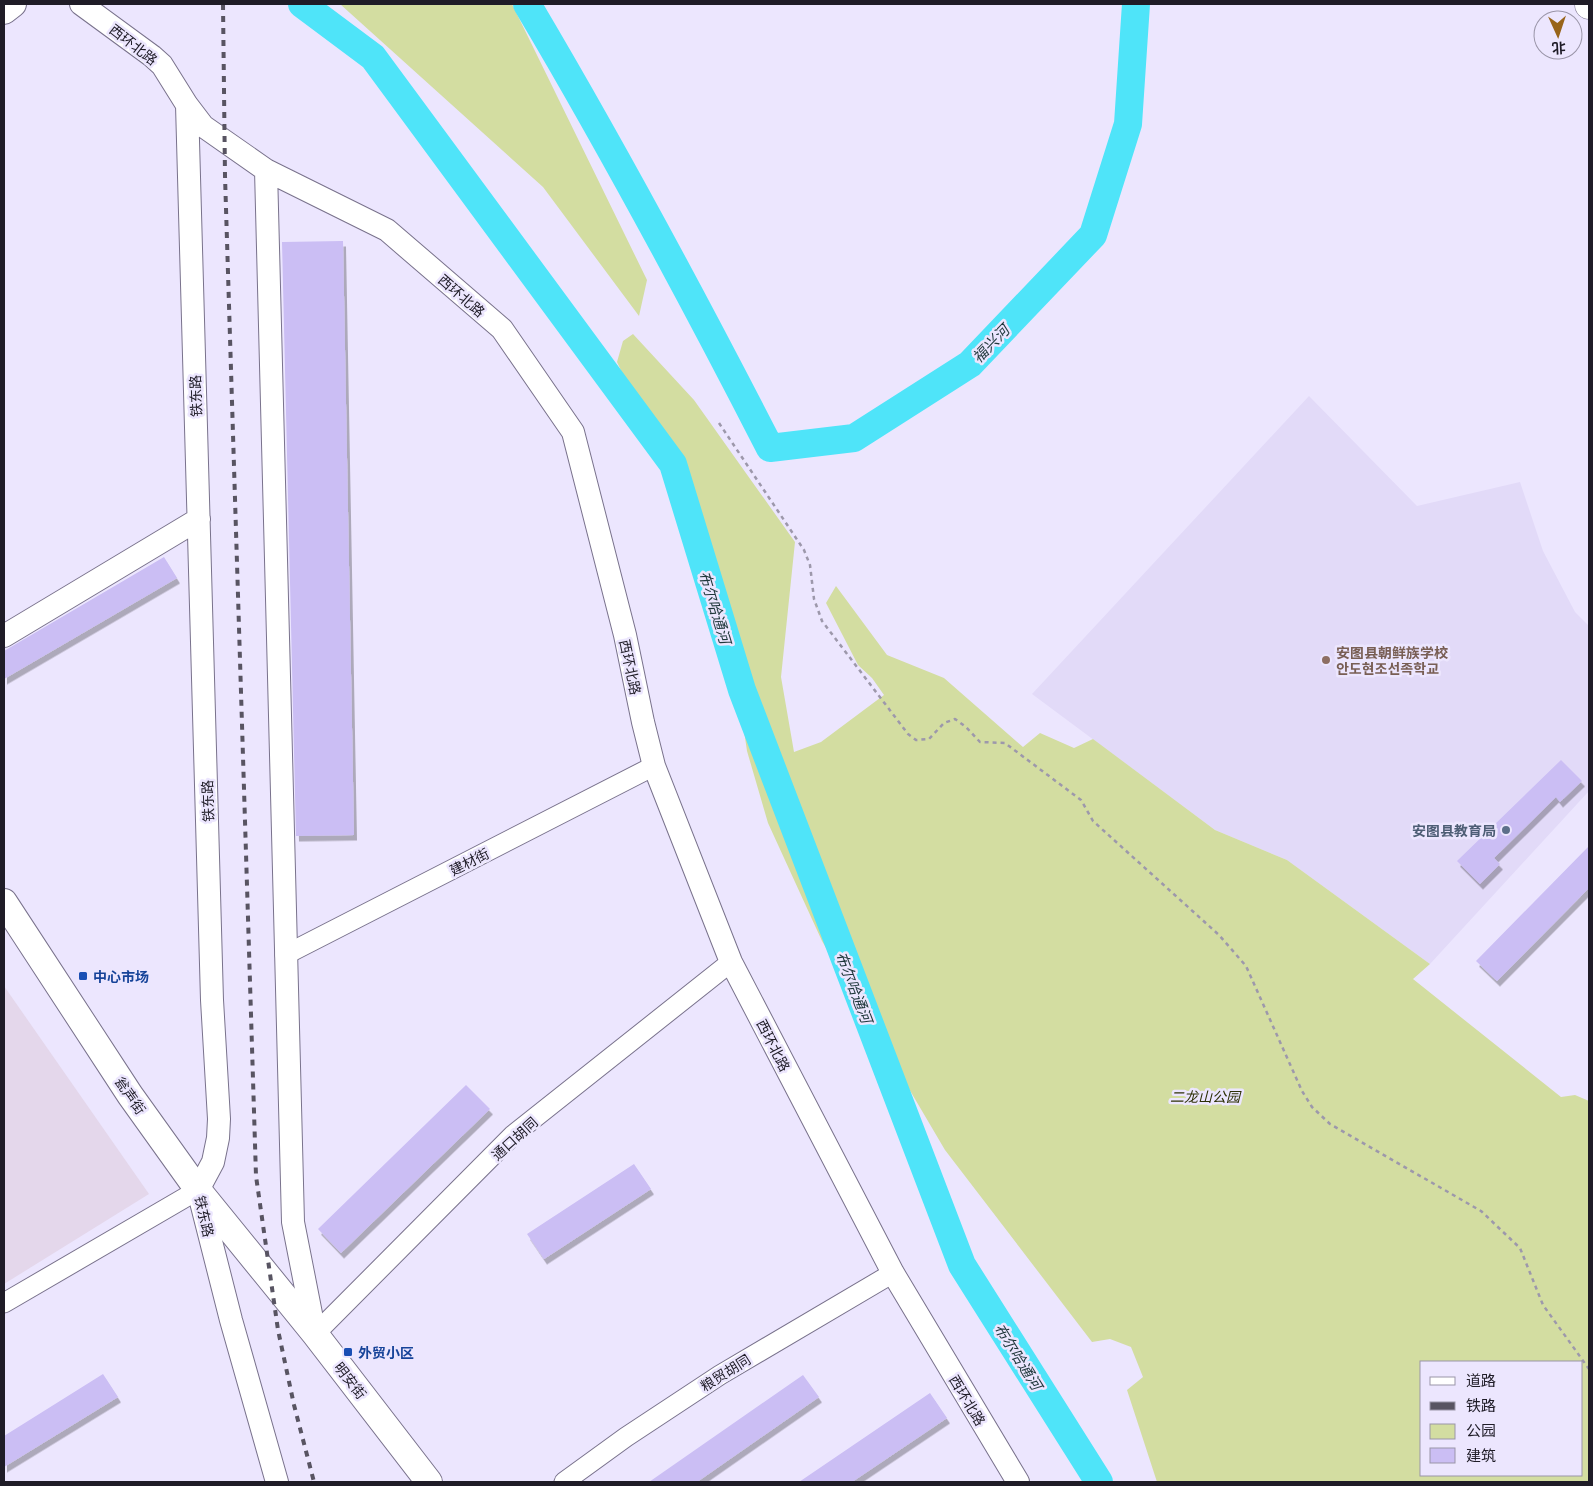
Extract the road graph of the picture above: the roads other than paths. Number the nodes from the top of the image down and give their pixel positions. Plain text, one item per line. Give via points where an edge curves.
1 (13, 4) edge
2 (81, 4) edge
3 (4, 10) edge
4 (187, 105) junction
5 (266, 170) junction
6 (199, 519) junction
7 (4, 636) edge
8 (654, 766) junction
9 (4, 902) edge
10 (285, 955) junction
11 (732, 962) junction
12 (198, 1190) junction
13 (893, 1273) junction
14 (270, 1280) joint
15 (4, 1304) edge
16 (315, 1334) junction
17 (277, 1482) edge
18 (429, 1482) edge
19 (564, 1482) edge
20 (1018, 1482) edge

1 - 3 main road
2 - 4 street, 西环北路 via 152,56 170,76
4 - 5 street, 西环北路 via 204,126
4 - 6 street, 铁东路
5 - 8 street, 西环北路 via 387,230 502,329 573,432
5 - 10 street
6 - 7 street
6 - 12 street, 铁东路 via 212,1000 219,1119 216,1153
8 - 10 street, 建材街
8 - 11 street, 西环北路
9 - 12 main road, 瓮声街 via 125,1087
10 - 16 street via 293,1222
11 - 13 street, 西环北路
11 - 16 street, 通口胡同 via 513,1136
12 - 14 main road, 瓮声街
12 - 15 street
12 - 17 street, 铁东路 via 230,1320
13 - 19 street, 粮贸胡同 via 720,1374
13 - 20 street, 西环北路
14 - 16 main road, 明安街
16 - 18 main road, 明安街

